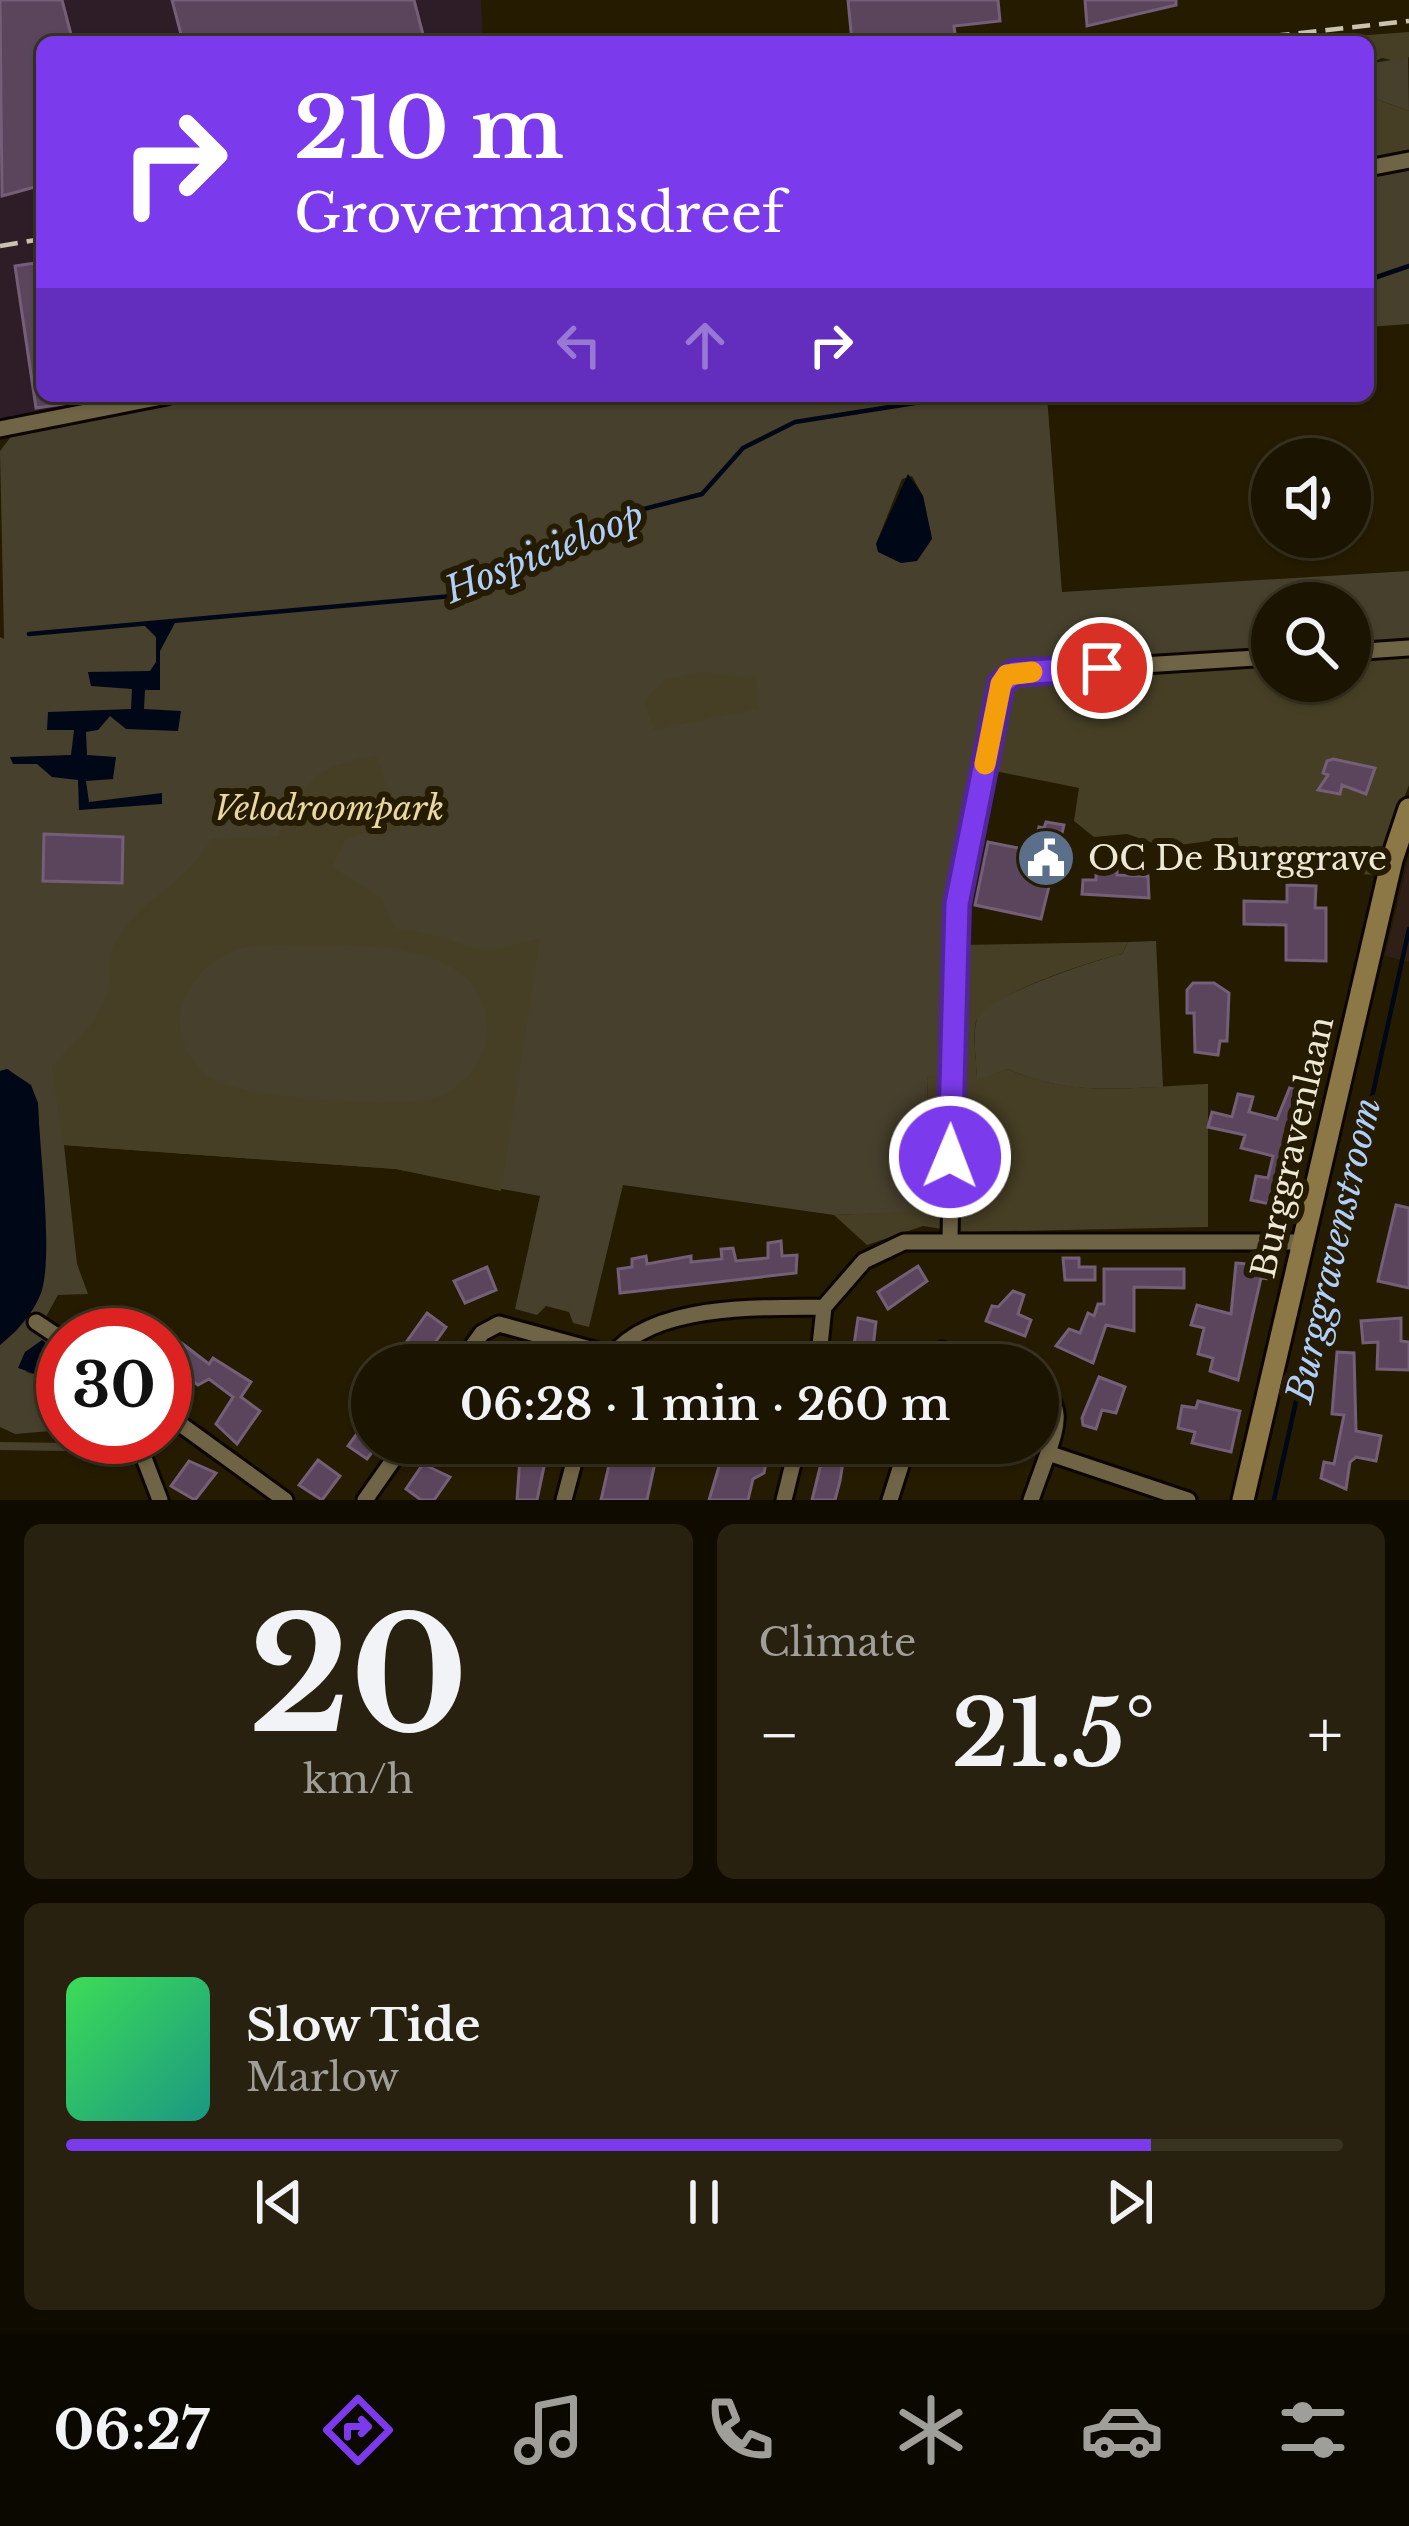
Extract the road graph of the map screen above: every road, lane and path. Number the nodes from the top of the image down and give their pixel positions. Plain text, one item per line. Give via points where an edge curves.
1 (1409, 160) edge
2 (1374, 167) edge
3 (137, 402) edge
4 (0, 429) edge
5 (1409, 649) edge
6 (1371, 651) edge
7 (1251, 658) edge
8 (1409, 809) edge
9 (950, 1240) junction
10 (1304, 1242) junction
11 (824, 1307) junction
12 (474, 1344) edge
13 (560, 1344) edge
14 (626, 1344) edge
15 (820, 1344) edge
16 (192, 1433) edge
17 (1059, 1457) edge
18 (146, 1464) edge
19 (390, 1464) edge
20 (573, 1464) edge
21 (793, 1464) edge
22 (901, 1464) edge
23 (1044, 1464) edge
24 (160, 1500) edge
25 (285, 1500) edge
26 (365, 1500) edge
27 (564, 1500) edge
28 (784, 1500) edge
29 (890, 1500) edge
30 (1031, 1500) edge
31 (1188, 1500) edge
32 (1243, 1500) edge

1 - 2 street
3 - 4 street
5 - 6 street
7 - 9 street via 1014,673 1001,684 956,910
8 - 10 main road, Burggravenlaan
9 - 10 street
9 - 11 street via 878,1252
10 - 32 main road, Burggravenlaan
11 - 14 street via 648,1324
11 - 15 street
12 - 13 street via 499,1324
16 - 25 street
17 - 31 street
18 - 24 street
19 - 26 street
20 - 27 street
21 - 28 street
22 - 29 street
23 - 30 street

